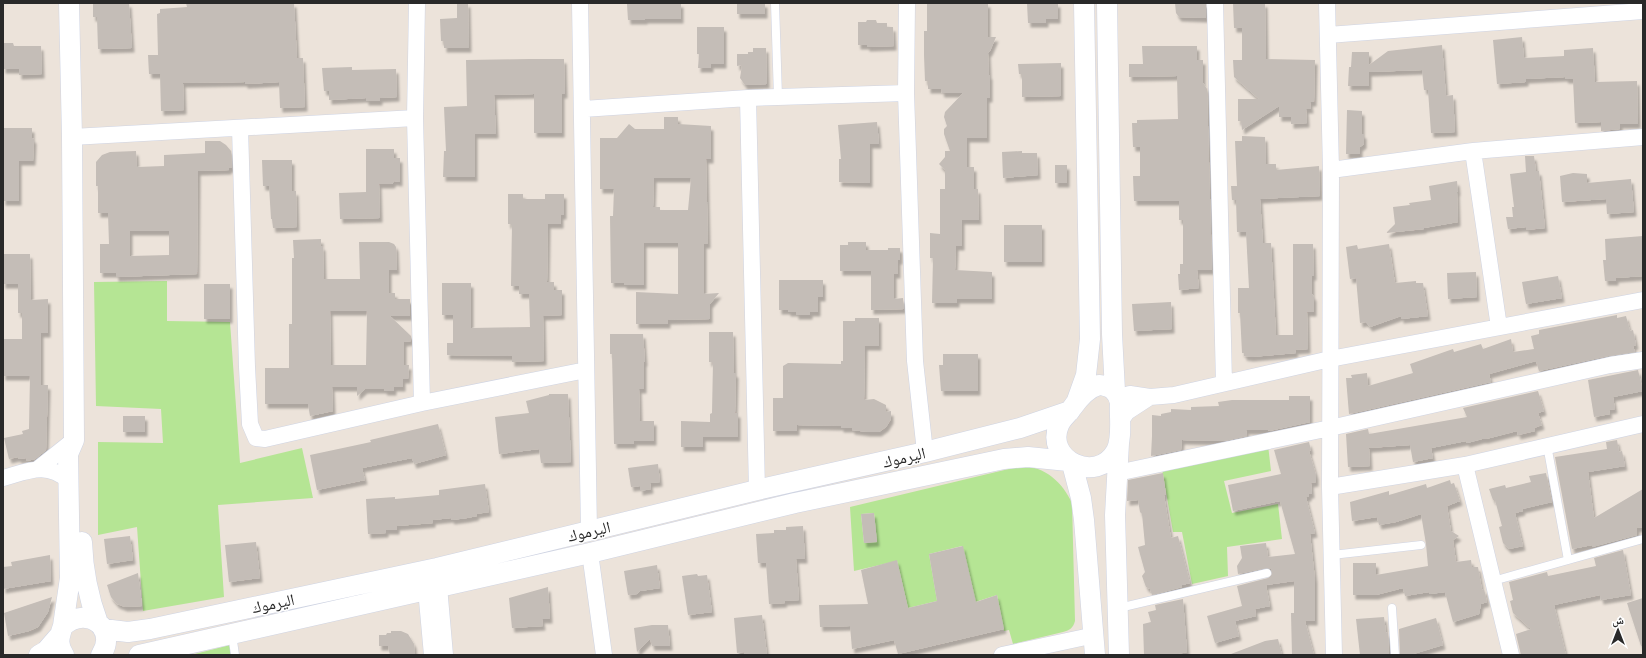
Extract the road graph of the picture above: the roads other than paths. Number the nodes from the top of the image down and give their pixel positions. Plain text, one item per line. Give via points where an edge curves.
1 (69, 3) edge
2 (417, 3) edge
3 (580, 3) edge
4 (775, 3) edge
5 (907, 3) edge
6 (1084, 3) edge
7 (1107, 3) edge
8 (1215, 3) edge
9 (1327, 3) edge
10 (1643, 12) edge
11 (1328, 35) junction
12 (906, 93) junction
13 (778, 97) junction
14 (748, 98) junction
15 (583, 109) junction
16 (415, 118) junction
17 (240, 128) junction
18 (72, 137) junction
19 (1643, 137) edge
20 (1473, 151) junction
21 (1330, 170) junction
22 (1642, 304) edge
23 (1499, 327) junction
24 (1330, 359) junction
25 (1643, 360) edge
26 (586, 370) junction
27 (1224, 383) junction
28 (1117, 394) junction
29 (1150, 397) junction
30 (422, 403) junction
31 (1073, 407) junction
32 (1643, 424) edge
33 (1330, 428) junction
34 (1119, 432) junction
35 (74, 440) junction
36 (1547, 445) junction
37 (925, 452) junction
38 (1070, 462) junction
39 (1465, 465) junction
40 (39, 468) junction
41 (1117, 473) junction
42 (3, 478) edge
43 (75, 481) junction
44 (1330, 486) junction
45 (757, 490) junction
46 (589, 531) junction
47 (1643, 540) edge
48 (1421, 545) dead end
49 (590, 553) junction
50 (1332, 556) junction
51 (1568, 560) junction
52 (1267, 573) dead end
53 (431, 579) junction
54 (1493, 580) junction
55 (1392, 608) dead end
56 (1118, 609) junction
57 (101, 626) junction
58 (232, 634) junction
59 (1095, 635) junction
60 (62, 639) edge
61 (39, 655) edge
62 (101, 655) edge
63 (139, 655) edge
64 (235, 655) edge
65 (432, 655) edge
66 (445, 655) edge
67 (604, 655) edge
68 (1002, 655) edge
69 (1096, 655) edge
70 (1119, 655) edge
71 (1334, 655) edge
72 (1395, 655) edge
73 (1511, 655) edge

1 - 18 street
2 - 16 street
3 - 15 street
4 - 13 lane
5 - 12 street
6 - 31 street via 1090,339 1086,375
7 - 28 street via 1112,334
8 - 27 street
9 - 11 street
10 - 11 street
11 - 21 street
12 - 13 street
12 - 37 street via 916,361
13 - 14 street
14 - 15 street
14 - 45 street
15 - 26 street
16 - 17 street
16 - 30 street
17 - 18 street
17 - 30 street via 250,424 256,438 265,439
18 - 35 street
19 - 20 street
20 - 21 street
20 - 23 street
21 - 24 street
22 - 23 street
23 - 24 street
24 - 27 street
24 - 33 street
25 - 33 street via 1610,365
26 - 30 street
26 - 46 street
27 - 29 street via 1174,395
28 - 29 street
28 - 31 street via 1105,385 1093,386
28 - 34 street via 1120,402
29 - 34 street via 1128,412
31 - 37 street, اليرموك via 1020,428
31 - 38 street via 1059,424 1057,433 1060,450
32 - 36 street
33 - 41 street
33 - 44 street
34 - 38 street via 1113,454 1102,465 1092,468
34 - 41 street
35 - 40 street
35 - 43 street via 68,454
36 - 39 street
36 - 51 lane
37 - 45 street, اليرموك
38 - 49 street via 1033,457 1004,459 795,503
38 - 59 street via 1081,498
39 - 44 street
39 - 54 street
40 - 42 street
40 - 43 street via 56,471
41 - 56 street via 1115,515
43 - 57 street via 88,593
43 - 60 street via 70,578
44 - 50 street
45 - 46 street, اليرموك
46 - 53 street, اليرموك
47 - 51 lane
48 - 50 lane
49 - 53 street
49 - 67 street
50 - 71 street
51 - 54 lane
52 - 56 lane
53 - 57 street, اليرموك via 150,629 128,632
53 - 58 street
53 - 65 street
53 - 66 street
54 - 73 street
55 - 72 lane
56 - 70 street
57 - 60 street, اليرموك via 92,619 76,618
57 - 62 street via 106,643
58 - 63 street
58 - 64 lane
59 - 68 street
59 - 69 street
60 - 61 street

